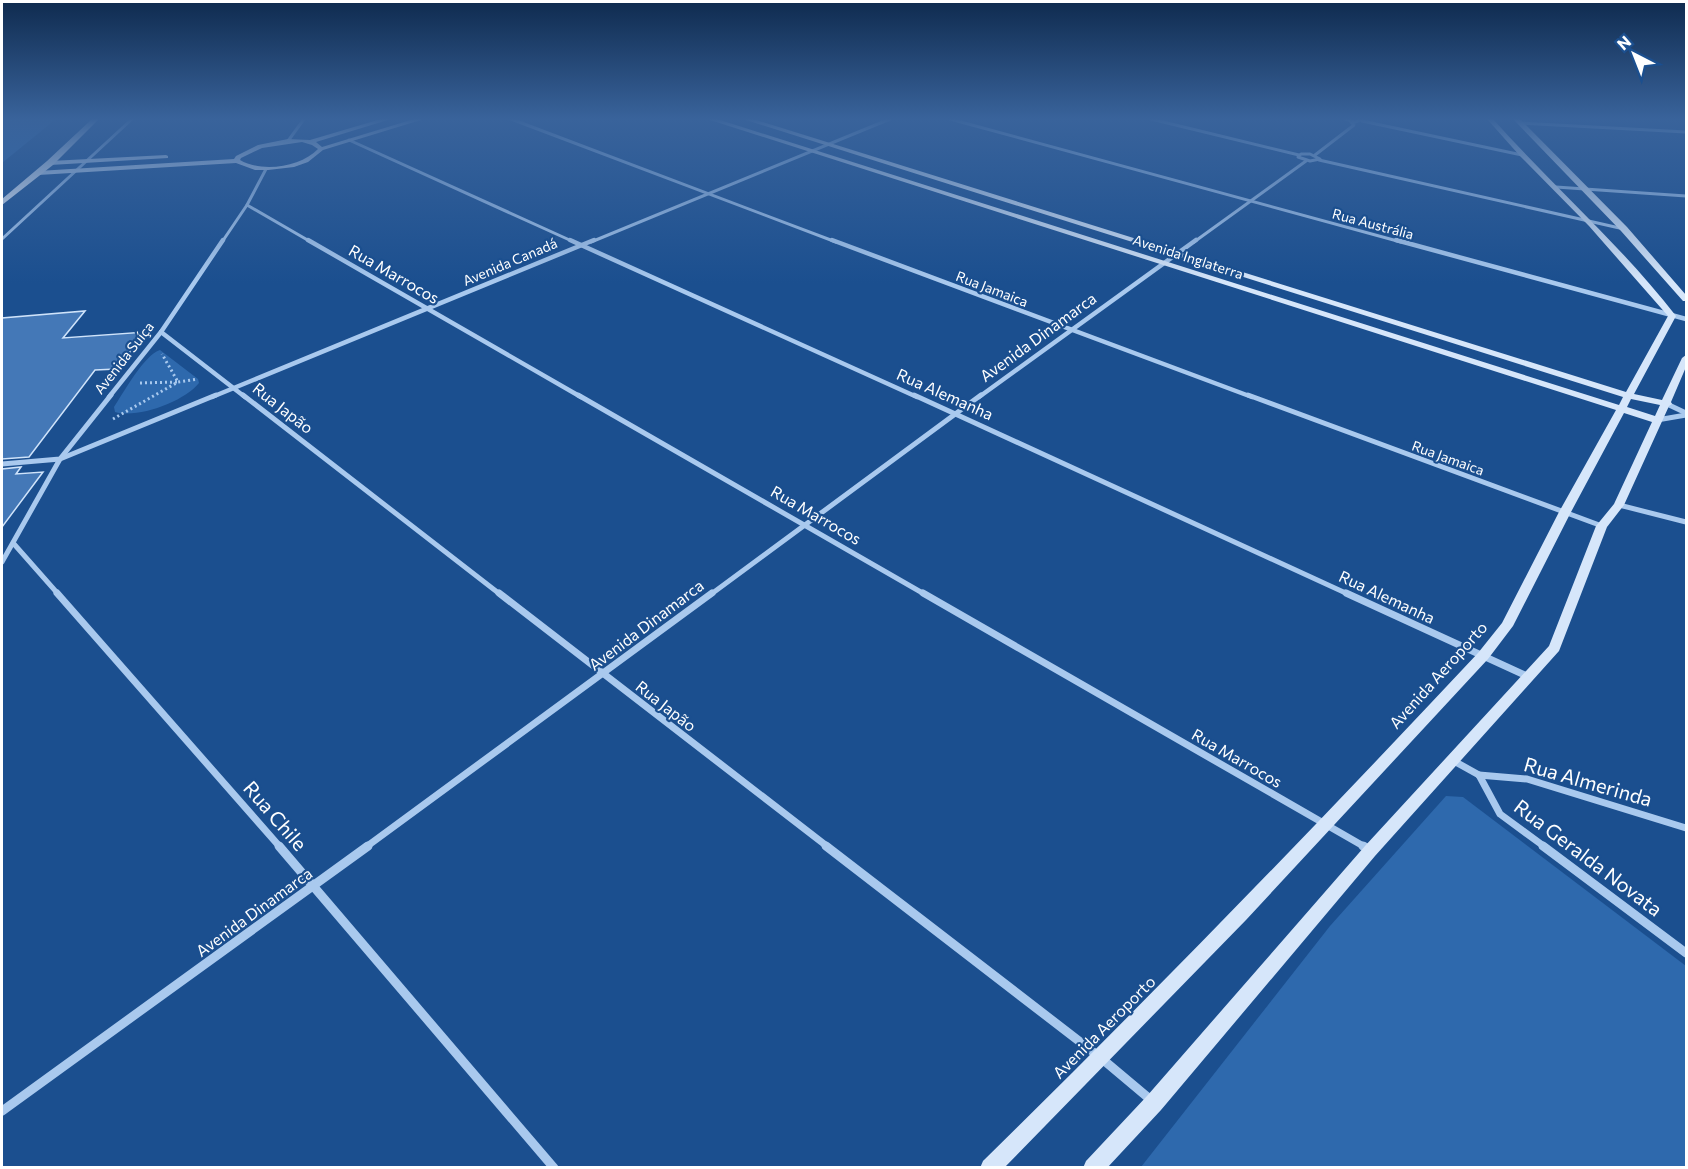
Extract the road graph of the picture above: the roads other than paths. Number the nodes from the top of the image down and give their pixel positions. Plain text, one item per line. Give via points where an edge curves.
1 (38, 173) edge
2 (73, 174) edge
3 (264, 174) edge
4 (423, 174) edge
5 (656, 174) edge
6 (757, 174) edge
7 (880, 174) edge
8 (919, 174) edge
9 (1148, 174) edge
10 (1288, 174) edge
11 (1377, 174) edge
12 (1542, 174) edge
13 (1569, 174) edge
14 (1556, 187) junction
15 (1584, 189) junction
16 (708, 193) junction
17 (1686, 196) edge
18 (1248, 201) junction
19 (2, 203) edge
20 (247, 205) junction
21 (1592, 224) junction
22 (1624, 230) junction
23 (2, 239) edge
24 (581, 245) junction
25 (1176, 254) junction
26 (1164, 264) junction
27 (1686, 299) edge
28 (428, 309) junction
29 (1679, 318) edge
30 (1071, 330) junction
31 (160, 332) junction
32 (1686, 358) edge
33 (236, 388) junction
34 (1630, 396) junction
35 (1667, 404) junction
36 (1621, 409) junction
37 (955, 414) junction
38 (1686, 414) edge
39 (1657, 420) junction
40 (60, 459) junction
41 (2, 465) edge
42 (1619, 505) junction
43 (1564, 512) junction
44 (1686, 522) edge
45 (805, 525) junction
46 (1602, 526) junction
47 (14, 544) junction
48 (2, 562) edge
49 (1483, 656) junction
50 (603, 675) junction
51 (1529, 677) junction
52 (1452, 760) junction
53 (1479, 776) junction
54 (1327, 826) junction
55 (1686, 828) edge
56 (1370, 851) junction
57 (314, 886) junction
58 (1686, 953) edge
59 (1101, 1058) junction
60 (1154, 1103) junction
61 (2, 1111) edge
62 (554, 1167) edge
63 (990, 1167) edge
64 (1093, 1167) edge

1 - 19 main road
2 - 23 street
3 - 20 street, Avenida Suíça
4 - 24 street, Rua Alemanha
5 - 16 street, Rua Jamaica
6 - 16 street, Avenida Canadá
7 - 26 street, Avenida Inglaterra
8 - 25 street, Avenida Inglaterra
9 - 18 street, Rua Austrália
10 - 18 street, Avenida Dinamarca
11 - 21 street
12 - 14 street
13 - 15 street
14 - 15 street
14 - 21 street
15 - 17 street
15 - 22 street
16 - 24 street, Avenida Canadá
16 - 30 street, Rua Jamaica
18 - 25 street, Avenida Dinamarca
18 - 29 street, Rua Austrália
20 - 28 street, Rua Marrocos
20 - 31 street, Avenida Suíça
21 - 22 street
21 - 29 street
22 - 27 street
24 - 28 street, Avenida Canadá
24 - 37 street, Rua Alemanha
25 - 26 street, Avenida Dinamarca
25 - 34 street, Avenida Inglaterra
26 - 30 street, Avenida Dinamarca
26 - 36 street, Avenida Inglaterra
28 - 33 street, Avenida Canadá
28 - 45 street, Rua Marrocos
29 - 34 street, Avenida Aeroporto
30 - 37 street, Avenida Dinamarca
30 - 43 street, Rua Jamaica
31 - 33 street, Rua Japão
31 - 40 street, Avenida Suíça
32 - 35 street
33 - 40 street, Avenida Canadá
33 - 50 street, Rua Japão
34 - 35 street, Avenida Inglaterra
34 - 36 street, Avenida Aeroporto
35 - 38 street
35 - 39 street
36 - 39 street, Avenida Inglaterra
36 - 43 street, Avenida Aeroporto
37 - 45 street, Avenida Dinamarca
37 - 49 street, Rua Alemanha
38 - 39 street
39 - 42 street
40 - 41 street, Avenida Canadá
40 - 47 street, Avenida Suíça
42 - 44 street
42 - 46 street
43 - 46 street, Rua Jamaica
43 - 49 street, Avenida Aeroporto via 1507,626
45 - 50 street, Avenida Dinamarca
45 - 54 street, Rua Marrocos
46 - 51 street via 1554,648
47 - 48 street, Avenida Suíça
47 - 57 street, Rua Chile
49 - 51 street, Rua Alemanha
49 - 54 street, Avenida Aeroporto
50 - 57 street, Avenida Dinamarca
50 - 59 street, Rua Japão
51 - 52 street
52 - 53 street
52 - 56 street
53 - 55 street, Rua Almerinda via 1527,779
53 - 58 street, Rua Geralda Novata via 1500,814
54 - 56 street, Rua Marrocos
54 - 59 street, Avenida Aeroporto
56 - 60 street
57 - 61 street, Avenida Dinamarca
57 - 62 street, Rua Chile
59 - 60 street, Rua Japão
59 - 63 street, Avenida Aeroporto
60 - 64 street

